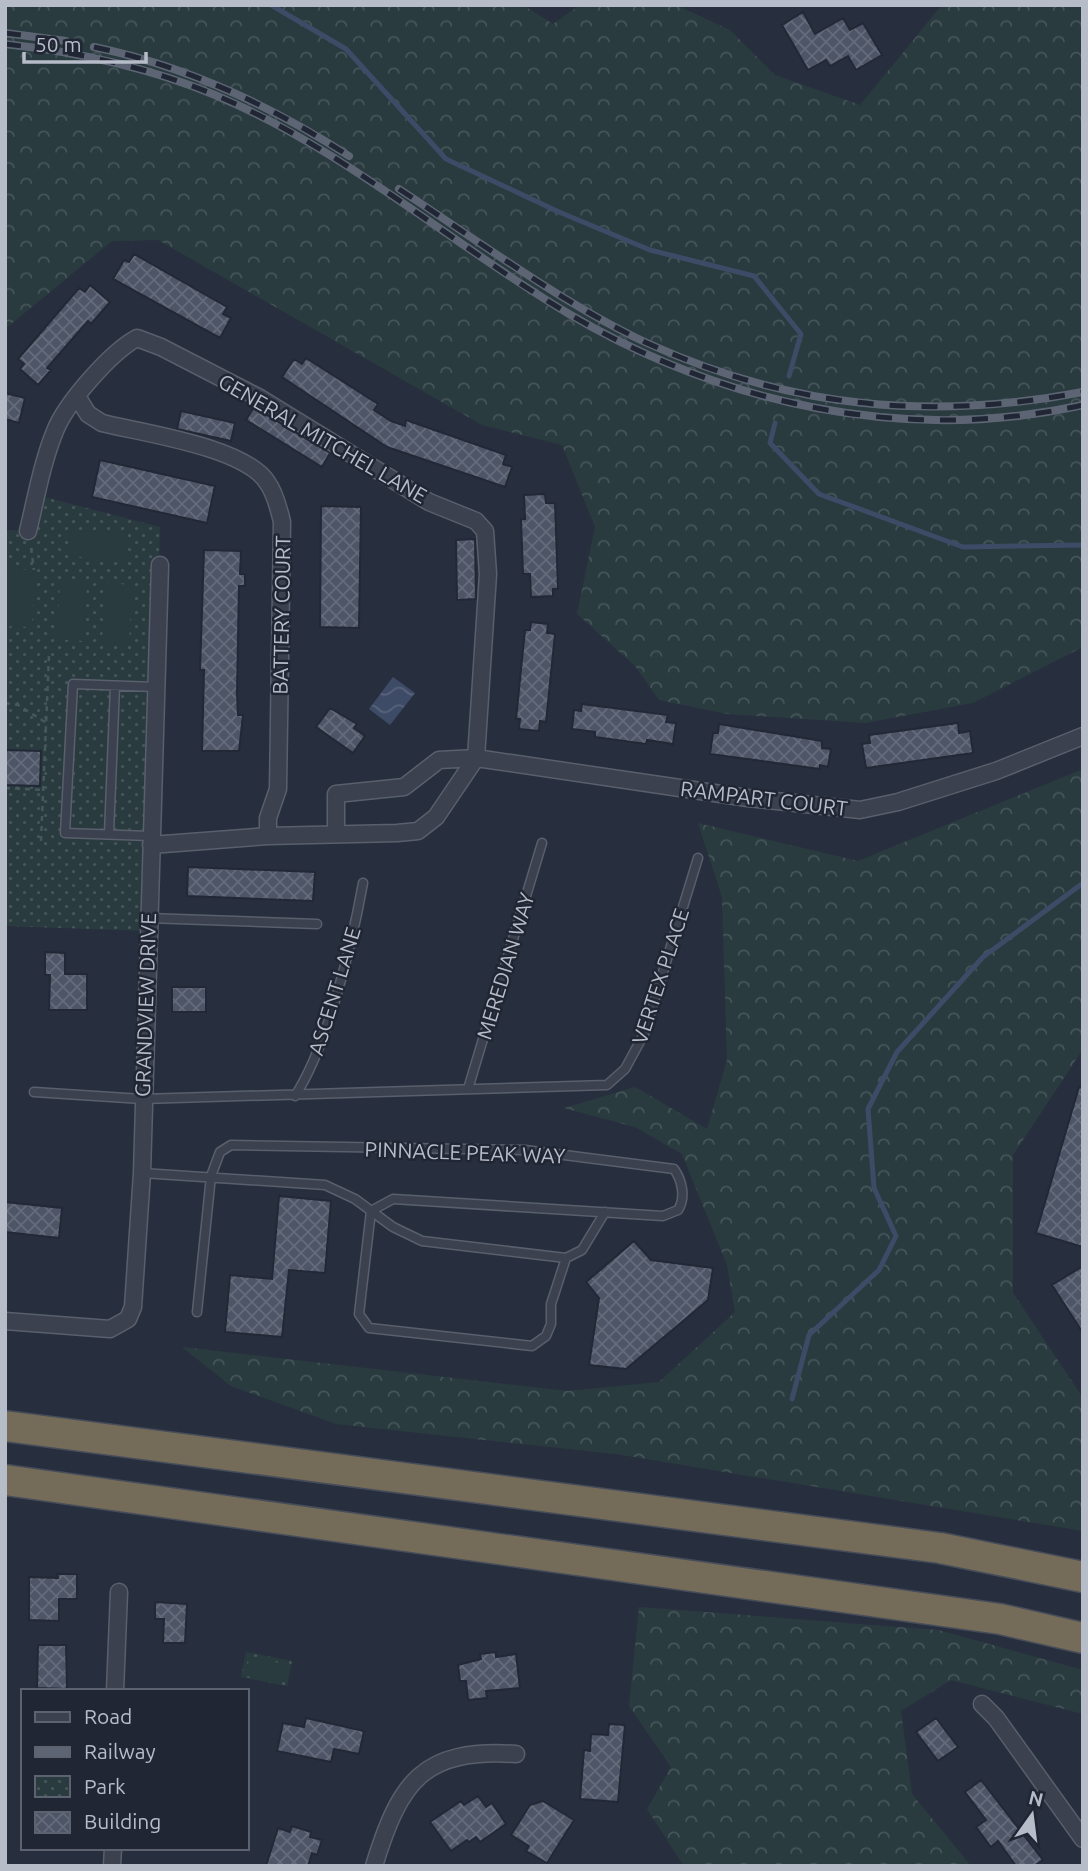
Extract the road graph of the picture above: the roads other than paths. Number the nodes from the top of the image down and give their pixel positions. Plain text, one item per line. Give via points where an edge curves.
1 (78, 398) junction
2 (28, 531) road end
3 (160, 565) dead end
4 (115, 686) junction
5 (156, 687) junction
6 (1083, 736) edge
7 (476, 758) junction
8 (108, 834) junction
9 (336, 834) junction
10 (268, 836) junction
11 (150, 840) junction
12 (542, 843) dead end
13 (698, 859) dead end
14 (363, 883) dead end
15 (148, 918) junction
16 (317, 924) dead end
17 (468, 1089) junction
18 (34, 1092) dead end
19 (295, 1096) junction
20 (142, 1099) junction
21 (142, 1173) junction
22 (211, 1176) junction
23 (371, 1211) junction
24 (605, 1212) junction
25 (566, 1258) junction
26 (197, 1312) dead end
27 (5, 1321) edge
28 (5, 1426) edge
29 (5, 1480) edge
30 (1083, 1577) edge
31 (119, 1592) dead end
32 (1083, 1638) edge
33 (115, 1689) edge
34 (982, 1704) dead end
35 (516, 1754) dead end
36 (1083, 1839) edge
37 (374, 1866) edge

1 - 2 street, GENERAL MITCHEL LANE via 56,429
1 - 7 street, GENERAL MITCHEL LANE via 121,347 137,338 260,398 429,502 476,521 485,531 488,574
1 - 10 street, BATTERY COURT via 88,414 102,422 231,454 267,482 278,507 282,522 278,789 268,818
3 - 5 street, GRANDVIEW DRIVE
4 - 5 lane
4 - 8 lane
4 - 8 lane via 73,684 65,833
5 - 11 street, GRANDVIEW DRIVE
6 - 7 street, RAMPART COURT via 996,771 860,810
7 - 9 street via 436,817 418,831
7 - 9 street, RAMPART COURT via 439,760 404,787 336,793
8 - 11 lane
9 - 10 street
10 - 11 street
11 - 15 street, GRANDVIEW DRIVE
12 - 17 lane, MEREDIAN WAY
13 - 17 lane, VERTEX PLACE via 645,1034 625,1069 607,1085
14 - 19 lane, ASCENT LANE via 355,928 317,1051
15 - 16 lane
15 - 20 street, GRANDVIEW DRIVE
17 - 19 lane
18 - 20 lane
19 - 20 lane
20 - 21 street, GRANDVIEW DRIVE
21 - 22 lane
21 - 27 street, GRANDVIEW DRIVE via 133,1307 128,1319 110,1329 93,1330
22 - 23 lane via 325,1185
22 - 24 lane, PINNACLE PEAK WAY via 220,1153 231,1145 525,1150 663,1166 674,1169 680,1178 682,1204 678,1210 663,1216
22 - 26 lane
23 - 24 lane, PINNACLE PEAK WAY via 393,1199
23 - 25 lane via 422,1241
23 - 25 lane via 359,1314 369,1328 532,1346 546,1336 551,1324 551,1304
24 - 25 lane via 582,1250
28 - 30 highway via 940,1548
29 - 32 highway via 1000,1619
31 - 33 street
34 - 36 street
35 - 37 street via 461,1755 428,1768 399,1797

